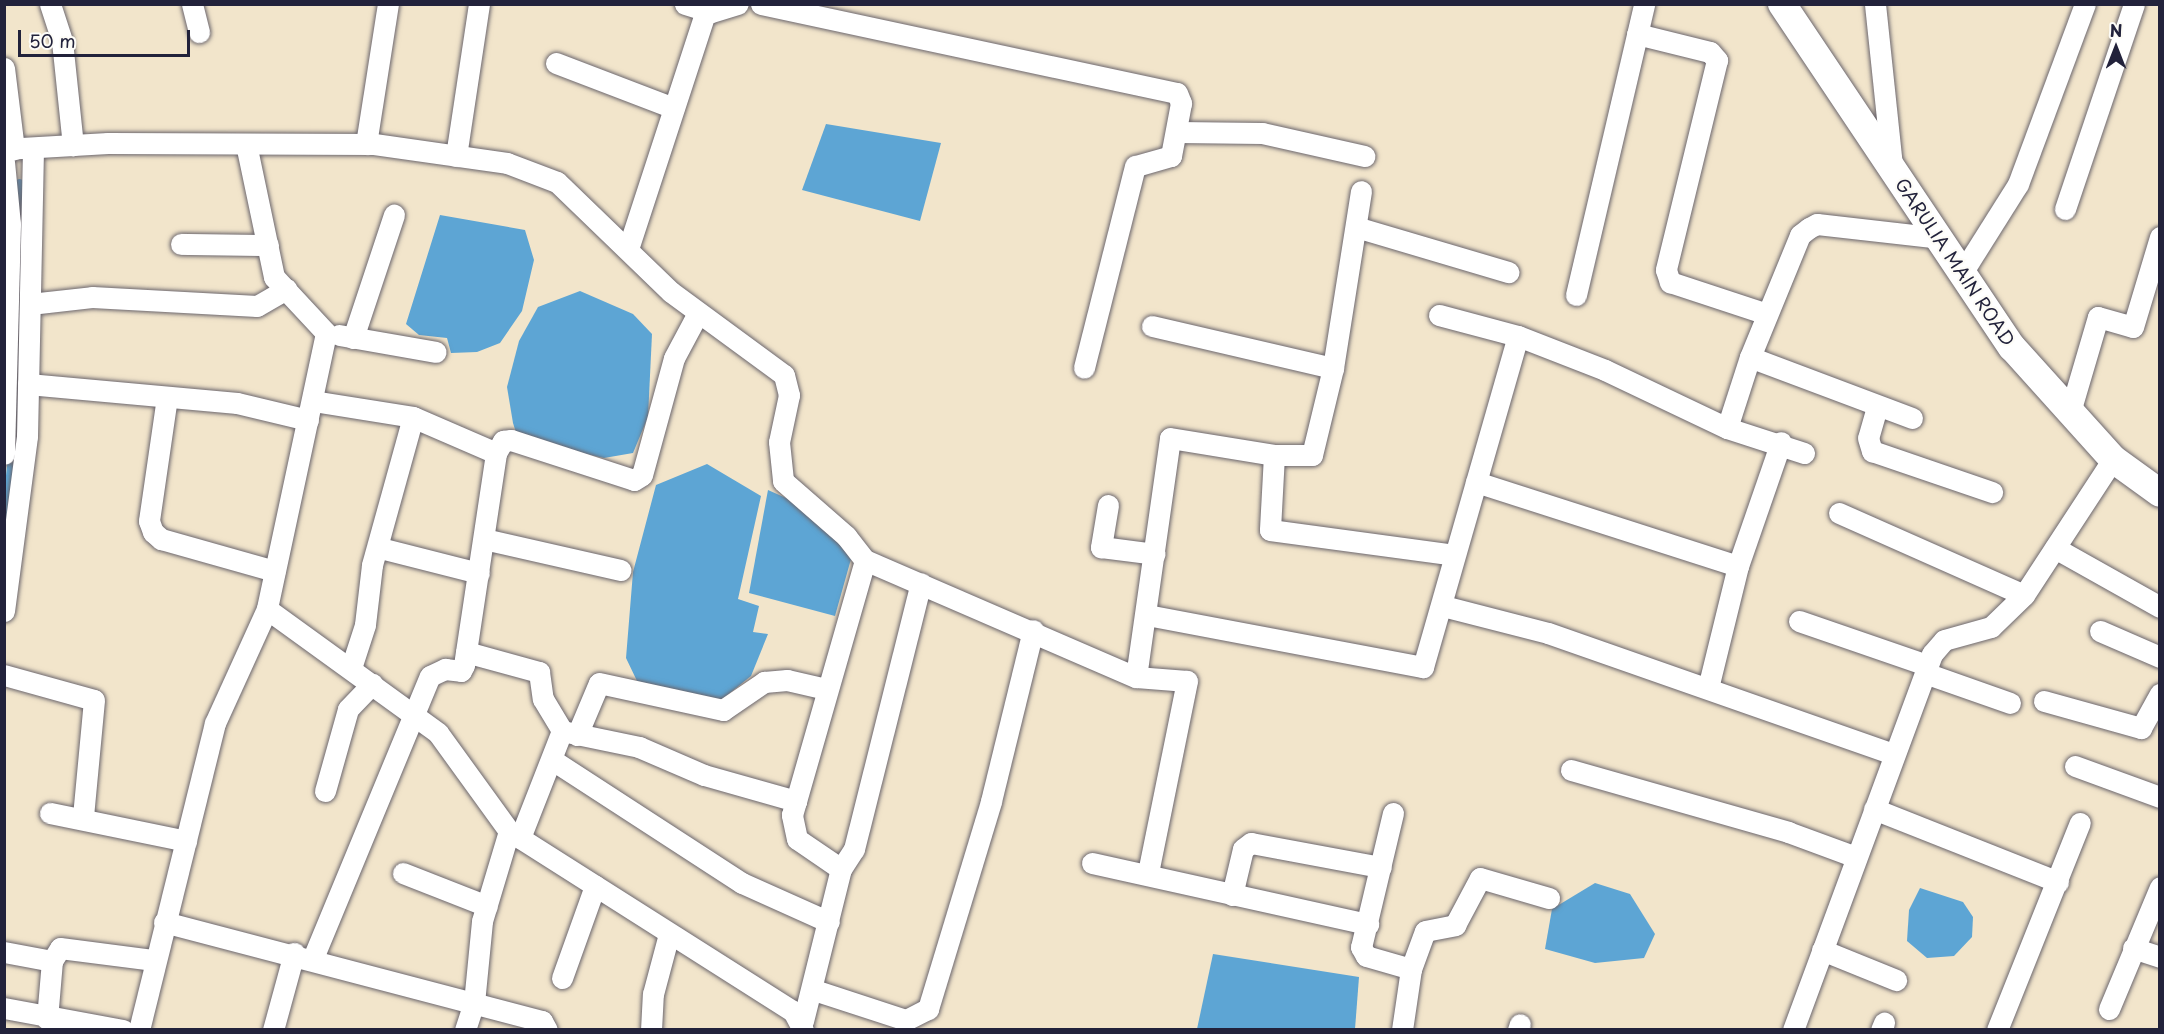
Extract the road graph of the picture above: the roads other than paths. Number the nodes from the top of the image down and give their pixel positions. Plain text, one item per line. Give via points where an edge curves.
1 (50, 4) edge
2 (192, 4) edge
3 (388, 4) edge
4 (479, 4) edge
5 (685, 4) edge
6 (737, 4) edge
7 (761, 4) edge
8 (1644, 4) edge
9 (1782, 4) edge
10 (1875, 4) edge
11 (2085, 4) edge
12 (2134, 4) edge
13 (711, 12) junction
14 (199, 32) dead end
15 (1637, 34) junction
16 (555, 63) dead end
17 (4, 68) edge
18 (674, 108) junction
19 (1177, 132) junction
20 (246, 144) junction
21 (366, 144) junction
22 (73, 145) junction
23 (14, 152) edge
24 (456, 156) junction
25 (1364, 156) dead end
26 (1893, 169) junction
27 (1361, 191) dead end
28 (2065, 209) dead end
29 (394, 215) dead end
30 (1356, 227) junction
31 (2160, 237) edge
32 (1939, 238) junction
33 (181, 244) dead end
34 (268, 245) junction
35 (629, 246) junction
36 (1509, 272) dead end
37 (1962, 273) junction
38 (286, 289) junction
39 (1576, 295) dead end
40 (30, 304) junction
41 (698, 313) junction
42 (1767, 314) junction
43 (1439, 315) dead end
44 (1152, 326) dead end
45 (326, 333) junction
46 (1518, 336) junction
47 (353, 338) junction
48 (436, 352) dead end
49 (1750, 357) junction
50 (1084, 368) dead end
51 (1333, 368) junction
52 (28, 384) junction
53 (167, 397) junction
54 (1877, 407) junction
55 (310, 410) junction
56 (2070, 412) junction
57 (413, 417) junction
58 (1912, 418) dead end
59 (1727, 428) junction
60 (1781, 442) junction
61 (496, 453) junction
62 (1804, 453) dead end
63 (4, 454) edge
64 (1274, 455) junction
65 (2113, 459) junction
66 (1476, 482) junction
67 (1992, 492) dead end
68 (2160, 493) edge
69 (1108, 505) dead end
70 (1839, 513) dead end
71 (484, 539) junction
72 (380, 548) junction
73 (2055, 548) junction
74 (1155, 554) junction
75 (1454, 555) junction
76 (866, 560) junction
77 (1738, 566) junction
78 (621, 570) dead end
79 (275, 571) junction
80 (479, 573) junction
81 (921, 583) junction
82 (2024, 595) junction
83 (1443, 606) junction
84 (2160, 607) edge
85 (267, 609) junction
86 (4, 611) edge
87 (1147, 615) junction
88 (1799, 621) dead end
89 (1033, 630) junction
90 (2100, 631) dead end
91 (466, 652) junction
92 (2160, 657) edge
93 (351, 668) junction
94 (1926, 669) junction
95 (4, 675) edge
96 (1136, 677) junction
97 (372, 684) junction
98 (1708, 688) junction
99 (825, 689) junction
100 (2160, 694) edge
101 (2044, 701) dead end
102 (2010, 703) dead end
103 (413, 714) junction
104 (569, 733) junction
105 (1894, 754) junction
106 (554, 761) junction
107 (2074, 765) dead end
108 (1571, 771) dead end
109 (325, 791) dead end
110 (2160, 797) edge
111 (796, 801) junction
112 (1874, 809) junction
113 (50, 813) dead end
114 (1393, 813) dead end
115 (83, 816) junction
116 (2080, 823) dead end
117 (515, 835) junction
118 (186, 841) junction
119 (1856, 857) junction
120 (1092, 863) dead end
121 (1381, 867) junction
122 (841, 869) junction
123 (1148, 872) junction
124 (403, 873) dead end
125 (2058, 882) junction
126 (595, 886) junction
127 (2160, 887) edge
128 (1232, 895) junction
129 (1549, 898) dead end
130 (487, 906) junction
131 (164, 922) junction
132 (829, 922) junction
133 (1368, 924) junction
134 (669, 934) junction
135 (2133, 948) junction
136 (1822, 950) junction
137 (4, 952) edge
138 (303, 955) junction
139 (2160, 957) edge
140 (154, 960) junction
141 (52, 961) junction
142 (1411, 969) junction
143 (562, 978) dead end
144 (1896, 980) dead end
145 (814, 990) junction
146 (474, 1003) junction
147 (4, 1008) edge
148 (2109, 1009) dead end
149 (47, 1019) junction
150 (803, 1025) edge
151 (123, 1029) edge
152 (139, 1029) edge
153 (254, 1029) edge
154 (272, 1029) edge
155 (465, 1029) edge
156 (548, 1029) edge
157 (651, 1029) edge
158 (1402, 1029) edge
159 (1793, 1029) edge
160 (1997, 1029) edge

1 - 22 street via 62,41
2 - 14 street
3 - 21 street
4 - 24 street
5 - 13 street
6 - 13 street
7 - 19 street via 1168,89 1182,103
8 - 15 street
9 - 26 street, GARULIA MAIN ROAD
10 - 26 street
11 - 37 street via 2051,84 2019,184
12 - 28 street
13 - 18 street via 705,14
15 - 39 street
15 - 42 street via 1710,52 1717,60 1666,270 1670,282
16 - 18 street
17 - 23 street
18 - 35 street
19 - 25 street via 1262,133
19 - 50 street via 1171,156 1135,166
20 - 21 street
20 - 22 street
20 - 34 street
21 - 24 street
22 - 23 street
23 - 40 street
23 - 63 street
24 - 35 street via 507,163 557,182
26 - 32 street, GARULIA MAIN ROAD
27 - 30 street
29 - 47 street
30 - 36 street
30 - 51 street
31 - 56 street via 2133,327 2098,317
32 - 37 street, GARULIA MAIN ROAD
32 - 42 street via 1817,224 1800,235
33 - 34 street
34 - 38 street via 274,277
35 - 41 street
37 - 56 street, GARULIA MAIN ROAD via 2012,347
38 - 40 street via 256,306 92,297
38 - 45 street
40 - 52 street
41 - 61 street via 674,358 642,475 634,480 511,440 503,441
41 - 76 street via 784,375 789,395 779,442 783,481 846,536
42 - 49 street
43 - 46 street
44 - 51 street
45 - 47 street
45 - 55 street
46 - 59 street
46 - 66 street
47 - 48 street
49 - 54 street
49 - 59 street
51 - 64 street via 1312,455
52 - 53 street
52 - 86 street via 27,436
53 - 55 street
53 - 79 street via 149,521 153,532 162,539
54 - 58 street
54 - 67 street via 1868,438 1872,451
55 - 57 street
55 - 79 street
56 - 65 street, GARULIA MAIN ROAD
57 - 61 street
57 - 72 street
59 - 60 street
60 - 62 street
60 - 77 street
61 - 71 street
64 - 74 street via 1170,438
64 - 75 street via 1270,530
65 - 68 street, GARULIA MAIN ROAD
65 - 73 street
66 - 75 street
66 - 77 street
69 - 74 street via 1101,547
70 - 82 street
71 - 78 street
71 - 80 street
72 - 80 street
72 - 93 street
73 - 82 street
73 - 84 street
74 - 87 street
75 - 83 street
76 - 81 street
76 - 99 street
77 - 98 street
79 - 85 street
80 - 91 street
81 - 89 street
81 - 122 street via 854,849
82 - 94 street via 1991,627 1944,640
83 - 87 street via 1423,667
83 - 98 street via 1548,633
85 - 93 street
85 - 118 street via 215,723
87 - 96 street
88 - 94 street
89 - 96 street
89 - 145 street via 991,801 928,1009 906,1020
90 - 92 street
91 - 103 street via 461,671 445,669 430,676
91 - 104 street via 539,672 543,699
93 - 97 street
94 - 102 street
94 - 105 street
95 - 115 street via 94,700
96 - 123 street via 1187,681
97 - 103 street
97 - 109 street via 348,709
98 - 105 street
99 - 104 street via 787,680 764,682 723,710 599,683
99 - 111 street
100 - 101 street via 2141,728
103 - 117 street via 438,733
103 - 138 street
104 - 106 street
104 - 111 street via 639,747 704,775
105 - 112 street
106 - 117 street
106 - 132 street via 742,883
107 - 110 street
108 - 119 street via 1788,832
111 - 122 street via 797,839
112 - 119 street
112 - 125 street
113 - 115 street
114 - 121 street
115 - 118 street
116 - 125 street
117 - 126 street
117 - 130 street
118 - 131 street
119 - 136 street
120 - 123 street
121 - 128 street via 1251,843 1243,849
121 - 133 street
122 - 132 street
123 - 128 street
124 - 130 street
125 - 160 street
126 - 134 street
126 - 143 street
127 - 135 street
128 - 133 street
129 - 142 street via 1480,878 1455,925 1425,931
130 - 146 street
131 - 138 street
131 - 140 street
132 - 145 street
133 - 142 street via 1362,952
134 - 150 street
134 - 157 street via 653,994
135 - 139 street
135 - 148 street
136 - 144 street
136 - 159 street
137 - 141 street
138 - 146 street
138 - 154 street
140 - 141 street via 65,946
140 - 152 street
141 - 149 street
142 - 158 street
145 - 150 street
146 - 155 street
146 - 156 street via 542,1022
147 - 149 street
149 - 151 street
153 - 154 street

